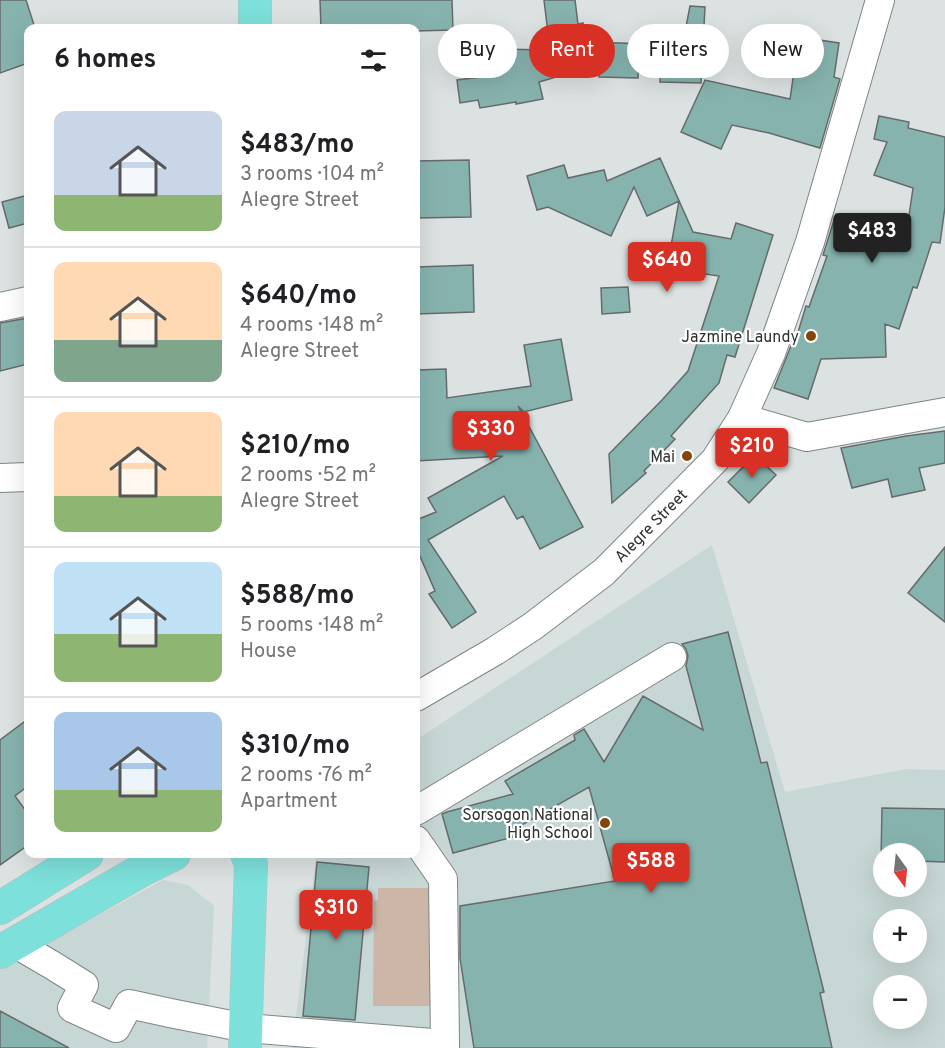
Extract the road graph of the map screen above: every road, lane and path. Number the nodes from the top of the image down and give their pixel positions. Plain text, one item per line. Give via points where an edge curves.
1 (255, 0) edge
2 (880, 0) edge
3 (255, 24) edge
4 (24, 302) edge
5 (0, 307) edge
6 (945, 412) edge
7 (742, 418) junction
8 (24, 477) edge
9 (0, 478) edge
10 (672, 657) dead end
11 (420, 695) edge
12 (420, 809) edge
13 (420, 846) edge
14 (81, 858) edge
15 (166, 858) edge
16 (251, 858) edge
17 (0, 908) edge
18 (8, 948) edge
19 (246, 1038) edge
20 (445, 1046) edge

1 - 3 main road
2 - 7 street, Alegre Street via 810,242 771,353
4 - 5 street
6 - 7 street via 807,437
7 - 11 street, Alegre Street via 715,460 604,572 533,626
8 - 9 street
10 - 12 street
13 - 20 street via 444,879
14 - 17 main road
15 - 18 main road
16 - 19 main road
18 - 19 street via 52,965 84,985 72,1008 116,1028 129,1004
19 - 20 street

